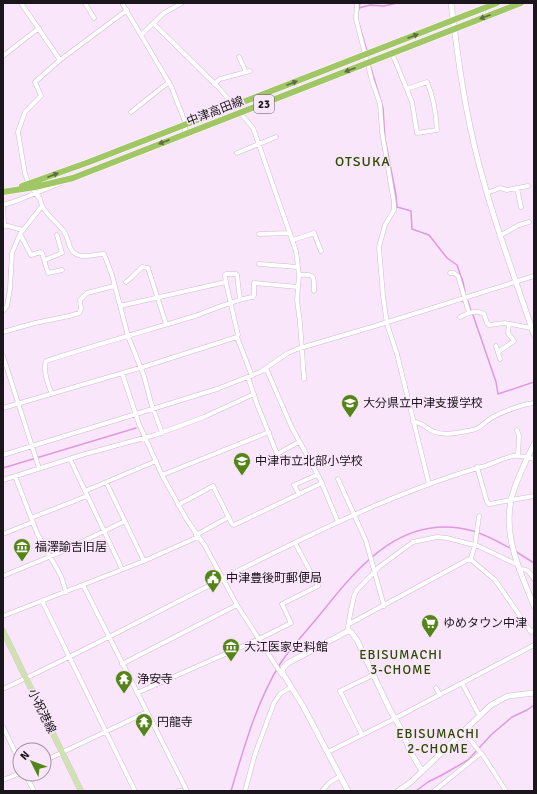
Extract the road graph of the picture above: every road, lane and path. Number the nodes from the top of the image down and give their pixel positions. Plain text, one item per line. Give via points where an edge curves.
1 (21, 3) edge
2 (84, 3) edge
3 (122, 3) edge
4 (182, 3) edge
5 (357, 3) edge
6 (451, 3) edge
7 (497, 3) edge
8 (521, 3) edge
9 (127, 10) junction
10 (94, 18) dead end
11 (453, 20) junction
12 (154, 23) junction
13 (39, 28) junction
14 (454, 29) junction
15 (141, 35) junction
16 (365, 54) junction
17 (392, 54) junction
18 (3, 56) edge
19 (239, 57) dead end
20 (60, 60) junction
21 (367, 63) junction
22 (169, 82) junction
23 (214, 84) junction
24 (407, 89) junction
25 (234, 105) junction
26 (131, 112) dead end
27 (241, 112) junction
28 (186, 124) junction
29 (184, 135) junction
30 (276, 137) dead end
31 (258, 145) junction
32 (237, 153) dead end
33 (528, 186) dead end
34 (32, 188) junction
35 (517, 188) junction
36 (3, 192) edge
37 (487, 193) junction
38 (3, 205) edge
39 (42, 206) junction
40 (521, 207) dead end
41 (529, 222) dead end
42 (3, 226) edge
43 (22, 232) junction
44 (290, 233) junction
45 (259, 234) dead end
46 (57, 235) dead end
47 (500, 235) junction
48 (293, 240) junction
49 (321, 252) dead end
50 (45, 260) junction
51 (259, 264) dead end
52 (298, 267) junction
53 (62, 270) dead end
54 (450, 273) dead end
55 (299, 275) junction
56 (534, 276) edge
57 (516, 281) junction
58 (126, 282) dead end
59 (226, 282) junction
60 (114, 286) junction
61 (298, 287) junction
62 (314, 291) dead end
63 (158, 298) junction
64 (464, 298) junction
65 (240, 300) junction
66 (230, 304) junction
67 (120, 306) junction
68 (3, 311) edge
69 (469, 313) junction
70 (460, 316) dead end
71 (387, 322) junction
72 (166, 324) junction
73 (509, 324) junction
74 (532, 328) junction
75 (3, 332) edge
76 (534, 335) edge
77 (128, 336) junction
78 (237, 338) junction
79 (496, 346) dead end
80 (302, 347) junction
81 (498, 352) junction
82 (3, 358) edge
83 (500, 359) dead end
84 (139, 368) junction
85 (266, 368) junction
86 (122, 373) junction
87 (250, 377) junction
88 (304, 379) dead end
89 (52, 394) junction
90 (254, 394) junction
91 (534, 403) edge
92 (19, 404) junction
93 (3, 408) edge
94 (153, 409) junction
95 (136, 414) junction
96 (413, 422) junction
97 (517, 430) dead end
98 (269, 432) junction
99 (162, 433) junction
100 (145, 438) junction
101 (299, 442) junction
102 (534, 444) edge
103 (33, 446) junction
104 (3, 455) edge
105 (518, 456) junction
106 (528, 457) junction
107 (70, 459) junction
108 (534, 459) edge
109 (156, 462) junction
110 (477, 467) junction
111 (40, 468) junction
112 (162, 475) junction
113 (317, 475) junction
114 (15, 476) junction
115 (338, 479) dead end
116 (3, 480) edge
117 (106, 482) junction
118 (322, 483) junction
119 (429, 484) junction
120 (84, 491) junction
121 (299, 494) junction
122 (87, 496) junction
123 (533, 497) edge
124 (511, 500) junction
125 (178, 505) junction
126 (355, 515) junction
127 (479, 516) dead end
128 (229, 517) junction
129 (32, 520) junction
130 (125, 521) junction
131 (338, 522) junction
132 (103, 531) junction
133 (3, 534) edge
134 (197, 536) junction
135 (295, 543) junction
136 (475, 545) junction
137 (50, 557) junction
138 (470, 559) junction
139 (144, 561) junction
140 (518, 567) junction
141 (122, 569) junction
142 (374, 572) junction
143 (3, 576) edge
144 (222, 578) junction
145 (534, 579) edge
146 (83, 585) junction
147 (66, 592) junction
148 (42, 601) junction
149 (237, 606) junction
150 (384, 606) junction
151 (534, 606) edge
152 (3, 616) edge
153 (349, 624) junction
154 (534, 630) edge
155 (3, 631) edge
156 (349, 631) junction
157 (110, 637) junction
158 (259, 639) junction
159 (534, 645) edge
160 (69, 657) junction
161 (122, 664) junction
162 (373, 675) junction
163 (284, 676) junction
164 (26, 679) junction
165 (462, 683) junction
166 (291, 687) junction
167 (436, 688) dead end
168 (3, 689) edge
169 (137, 693) junction
170 (534, 693) edge
171 (440, 695) junction
172 (147, 712) junction
173 (480, 715) junction
174 (395, 718) junction
175 (3, 727) edge
176 (463, 731) junction
177 (106, 732) junction
178 (362, 735) junction
179 (12, 746) edge
180 (328, 752) junction
181 (480, 752) junction
182 (62, 753) junction
183 (52, 758) edge
184 (422, 771) junction
185 (340, 776) junction
186 (81, 791) edge
187 (135, 791) edge
188 (178, 791) edge
189 (182, 791) edge
190 (187, 791) edge
191 (245, 791) edge
192 (322, 791) edge
193 (348, 791) edge
194 (398, 791) edge
195 (434, 791) edge
196 (506, 791) edge

1 - 13 street
2 - 10 street
3 - 9 street
4 - 12 street
5 - 16 street via 356,19
6 - 11 street
7 - 11 main road, 中津高田線 / 23
8 -> 14 main road, 中津高田線 / 23
9 - 15 street
9 - 20 street
11 - 14 street
16 -> 11 main road, 中津高田線 / 23
12 - 15 street
12 - 23 street
13 - 18 street
13 - 20 street
14 - 17 main road, 中津高田線 / 23
14 - 37 street via 466,110
15 - 22 street
16 - 21 street
25 -> 16 main road, 中津高田線 / 23
17 - 21 main road, 中津高田線 / 23
17 - 24 street
19 - 23 street via 248,72 220,79
20 - 34 street via 35,80 41,96 25,112 18,130 24,171
21 -> 27 main road, 中津高田線 / 23
21 - 71 street via 381,110 382,132 394,203 394,210 385,225 379,250
22 - 26 street
22 - 28 street
23 - 25 street
24 - 24 street via 417,132 437,130 436,110 427,82
25 - 27 street
25 - 28 main road, 中津高田線 / 23
27 - 29 main road, 中津高田線 / 23
27 - 31 street via 253,128
28 - 29 street
34 -> 28 main road, 中津高田線 / 23
29 -> 34 main road, 中津高田線 / 23 via 73,178
30 - 31 street
31 - 32 street
31 - 44 street
33 - 35 street
34 - 36 main road, 中津高田線 / 23
34 - 38 street
34 - 39 street
35 - 37 street via 500,188
35 - 40 street
37 - 47 street
38 - 42 street
39 - 43 street
39 - 60 street via 65,232 71,250 85,256 104,254
41 - 47 street
42 - 43 street
43 - 50 street via 30,254 41,252
43 - 68 street via 11,256 10,289 7,306
44 - 45 street
44 - 48 street
46 - 50 street via 62,253
47 - 57 street
48 - 49 street via 314,233
48 - 52 street
50 - 53 street via 49,273
51 - 52 street
52 - 55 street
54 - 64 street via 458,276
55 - 61 street
55 - 62 street via 310,274 314,278
56 - 57 street
57 - 64 street
57 - 74 street
58 - 63 street via 142,267 147,267
59 - 63 street
59 - 65 street via 226,274 236,274
59 - 66 street
60 - 67 street
60 - 75 street via 84,295 80,300 82,308 79,313
61 - 65 street via 254,283 253,297
61 - 80 street via 296,300
63 - 67 street
63 - 72 street
64 - 69 street
64 - 71 street
65 - 66 street
66 - 72 street
66 - 78 street
67 - 77 street
69 - 70 street
69 - 73 street via 483,313 489,325
71 - 80 street
71 - 96 street
72 - 77 street
73 - 74 street
73 - 81 street via 508,333 514,342
74 - 76 street
77 - 84 street
77 - 89 street via 46,361 44,363
78 - 84 street
78 - 87 street
79 - 81 street
80 - 85 street
80 - 88 street
81 - 83 street
82 - 92 street
84 - 86 street
84 - 94 street via 144,376
85 - 87 street
85 - 101 street
86 - 89 street
86 - 95 street
87 - 90 street
87 - 94 street
89 - 92 street
90 - 98 street
90 - 99 street
91 - 96 street via 492,418 474,430 441,434 433,432 419,422
92 - 93 street
92 - 103 street
94 - 95 street
94 - 99 street
95 - 100 street
95 - 103 street
96 - 119 street
97 - 105 street
98 - 101 street via 277,454
98 - 112 street
99 - 100 street
100 - 107 street
100 - 109 street
101 - 113 street
102 - 106 street
103 - 104 street
103 - 111 street
105 - 106 street
105 - 110 street
106 - 108 street
106 - 124 street
107 - 111 street
107 - 120 street
109 - 112 street
109 - 117 street
110 - 119 street
110 - 124 street via 488,503
111 - 114 street
112 - 125 street
113 - 118 street
113 - 121 street via 294,485
114 - 116 street
114 - 129 street
115 - 126 street
117 - 120 street
117 - 130 street
118 - 121 street
118 - 131 street
119 - 126 street
120 - 122 street
121 - 128 street via 234,525
122 - 129 street
122 - 132 street
123 - 124 street
124 - 140 street via 510,532
125 - 128 street via 213,486
125 - 134 street
126 - 131 street
126 - 142 street
127 - 136 street
128 - 134 street
129 - 133 street
129 - 137 street
130 - 132 street
130 - 139 street
131 - 135 street
132 - 137 street
132 - 141 street
134 - 139 street
134 - 144 street
135 - 144 street
135 - 158 street via 318,586 282,604 290,623
136 - 138 street
136 - 140 street
136 - 142 street via 440,536 418,540
137 - 143 street
137 - 147 street via 61,576
138 - 150 street
138 - 154 street via 494,580 531,632
139 - 141 street
140 - 145 street via 527,570
140 - 151 street
141 - 146 street
142 - 150 street
142 - 153 street via 355,592
144 - 149 street
144 - 157 street
146 - 147 street
146 - 157 street
147 - 148 street
148 - 152 street
148 - 160 street
149 - 158 street
149 - 161 street
150 - 153 street
153 - 156 street
155 - 164 main road, 小祝港線
156 - 162 street via 357,640
156 - 163 street via 288,663 282,671
157 - 160 street
157 - 161 street
158 - 163 street
158 - 169 street
159 - 165 street
160 - 164 street
160 - 177 street
161 - 169 street
162 - 174 street
162 - 178 street via 340,691
163 - 166 street
164 - 168 street
164 - 182 main road, 小祝港線
165 - 171 street
165 - 173 street
166 - 180 street
166 - 191 street via 282,692 274,703 255,754
167 - 171 street
169 - 172 street
170 - 173 street via 503,698
171 - 174 street
172 - 177 street
172 - 190 street
173 - 176 street
174 - 178 street
174 - 184 street
175 - 179 street
176 - 181 street
176 - 184 street
177 - 182 street
177 - 187 street
178 - 180 street
180 - 185 street
181 - 195 street
181 - 196 street
182 - 183 street
182 - 186 main road, 小祝港線
184 - 194 street
185 - 192 street
185 - 193 street
188 - 189 street

